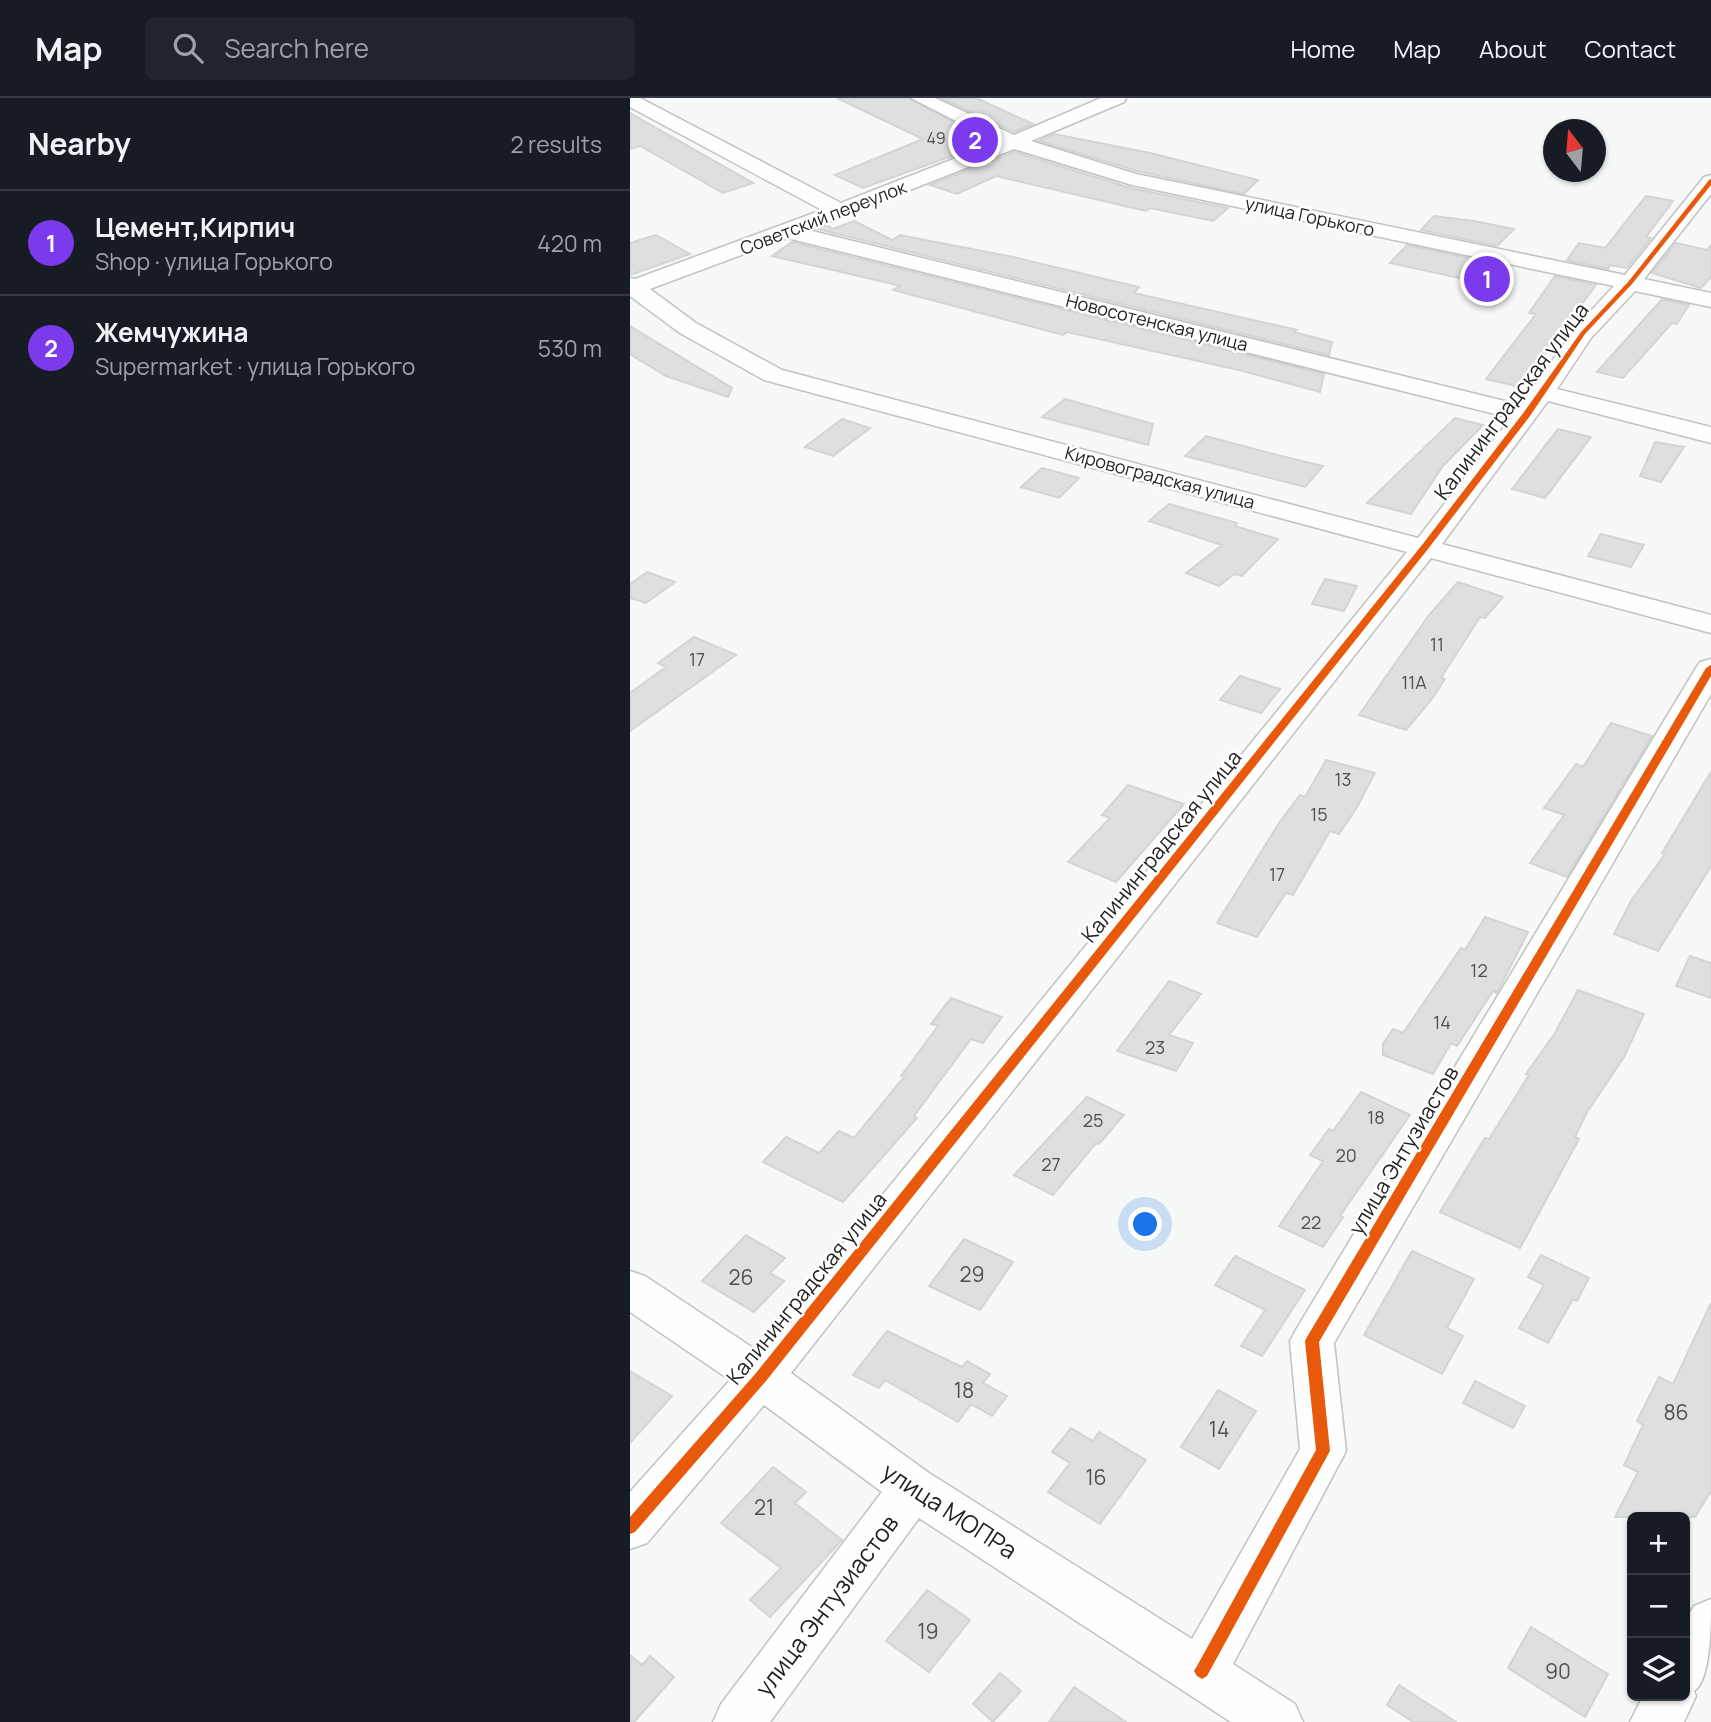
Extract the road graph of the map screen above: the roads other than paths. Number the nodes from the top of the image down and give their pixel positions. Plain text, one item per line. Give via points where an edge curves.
1 (920, 98) edge
2 (1117, 98) edge
3 (630, 100) edge
4 (1016, 143) junction
5 (1711, 181) edge
6 (836, 209) junction
7 (786, 231) junction
8 (1630, 283) junction
9 (631, 287) edge
10 (1711, 300) edge
11 (1534, 403) junction
12 (1711, 435) edge
13 (1425, 547) junction
14 (1711, 624) edge
15 (1711, 668) edge
16 (630, 1289) edge
17 (761, 1377) junction
18 (913, 1488) junction
19 (630, 1527) edge
20 (1711, 1623) edge
21 (1690, 1662) edge
22 (1202, 1671) junction
23 (1668, 1701) edge
24 (739, 1722) edge
25 (1278, 1722) edge
26 (1656, 1722) edge

1 - 4 street, улица Горького
2 - 4 street, Советский переулок
3 - 6 street
4 - 6 street, Советский переулок
4 - 8 street, улица Горького via 1132,178
5 - 8 street, Калининградская улица
6 - 7 street, Советский переулок
7 - 9 street, Советский переулок
7 - 11 street, Новосотенская улица
8 - 10 street, улица Горького
8 - 11 street, Калининградская улица via 1583,332
9 - 13 street, Кировоградская улица via 688,328 773,375
11 - 12 street, Новосотенская улица
11 - 13 street, Калининградская улица
13 - 14 street, Кировоградская улица
13 - 17 street, Калининградская улица
15 - 22 street, улица Энтузиастов via 1312,1341 1323,1451
16 - 17 street, улица МОПРа
17 - 18 street, улица МОПРа
17 - 19 street, Калининградская улица
18 - 22 street, улица МОПРа
18 - 24 street, улица Энтузиастов
20 - 21 street
22 - 25 street, улица МОПРа
23 - 26 street

